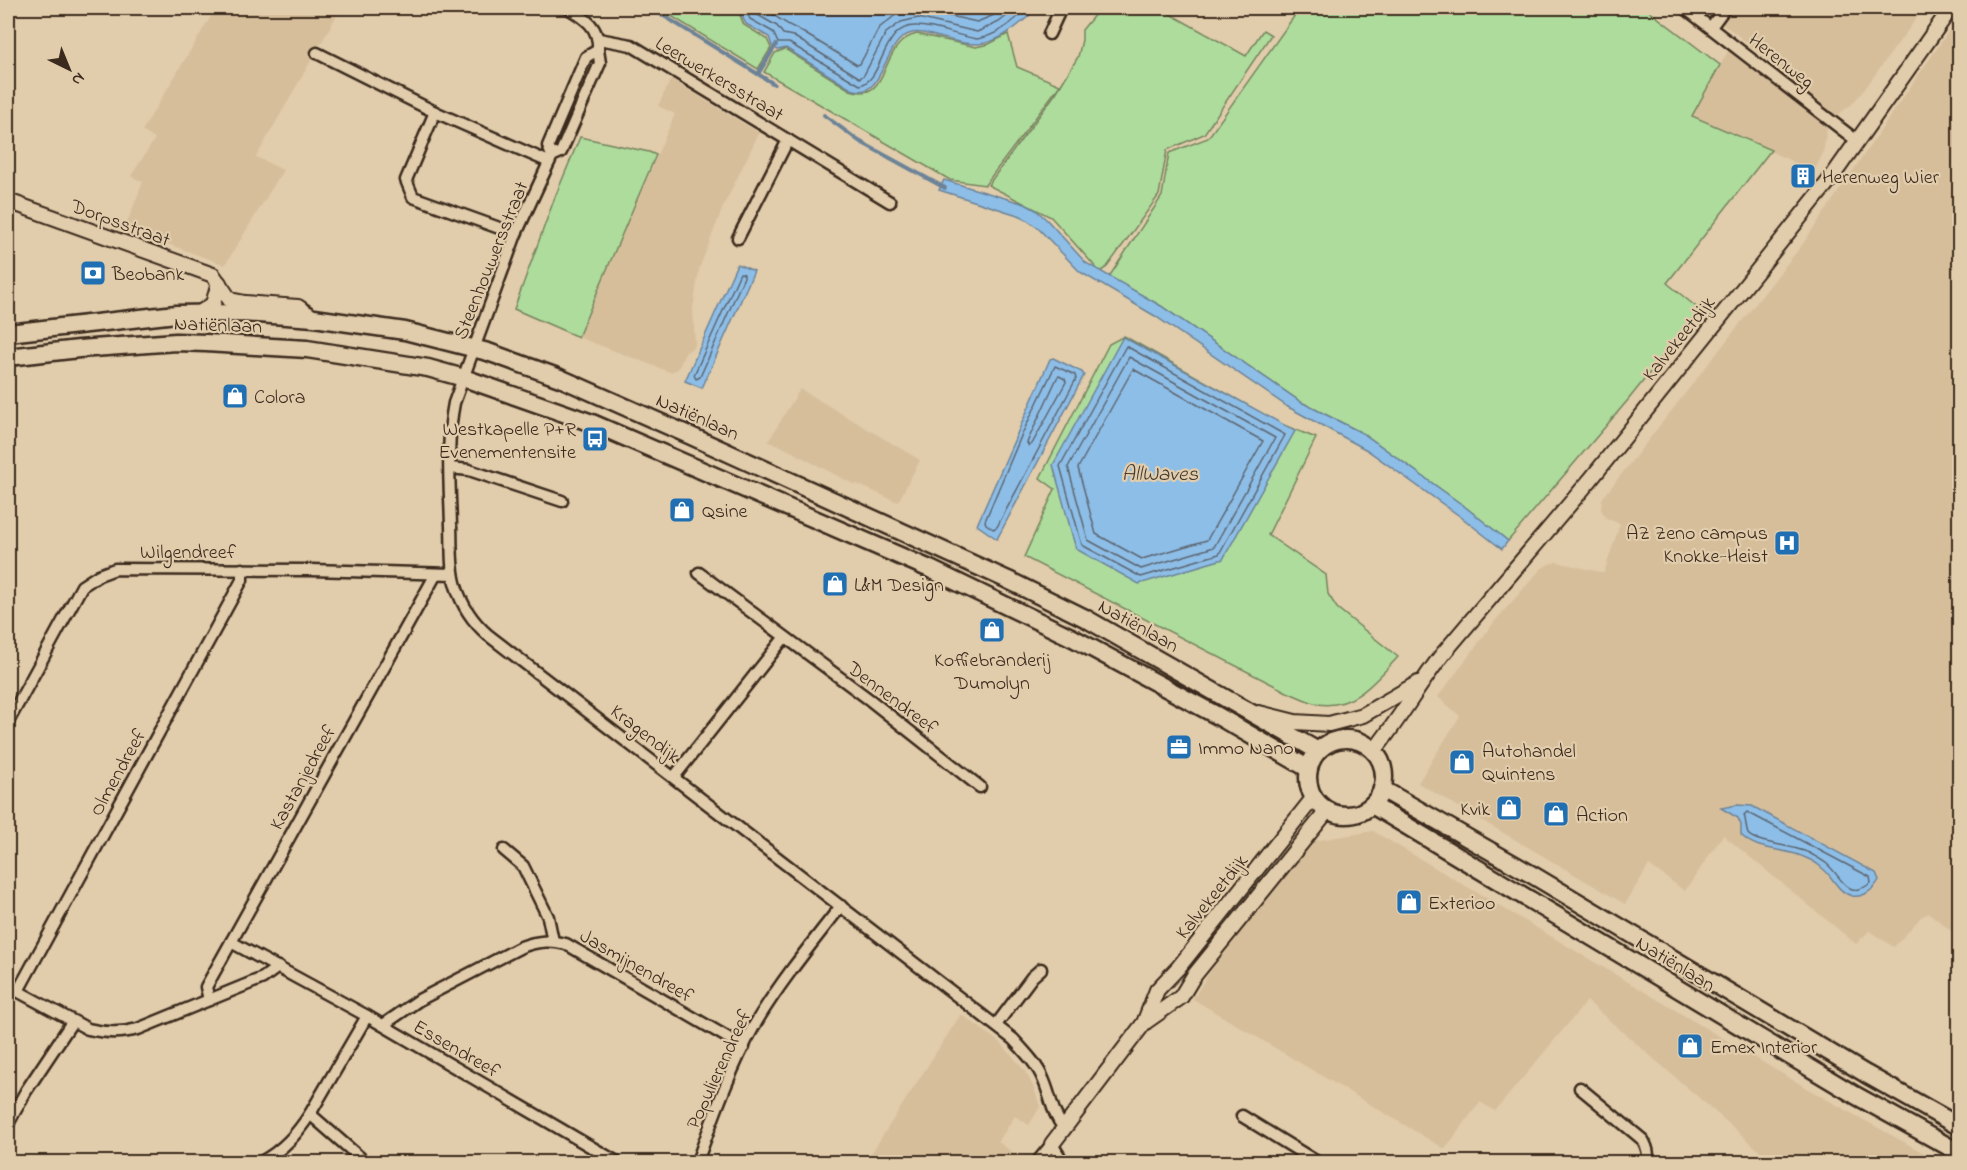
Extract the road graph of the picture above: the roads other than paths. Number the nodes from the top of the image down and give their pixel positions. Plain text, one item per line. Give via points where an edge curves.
1 (568, 8) edge
2 (1061, 8) edge
3 (1685, 8) edge
4 (1725, 8) edge
5 (1951, 8) edge
6 (1711, 27) junction
7 (1049, 34) dead end
8 (599, 44) junction
9 (317, 53) dead end
10 (435, 112) junction
11 (788, 140) junction
12 (1857, 141) junction
13 (551, 159) junction
14 (8, 201) edge
15 (890, 202) dead end
16 (516, 234) junction
17 (738, 238) dead end
18 (218, 287) junction
19 (201, 312) junction
20 (314, 318) junction
21 (8, 333) edge
22 (474, 348) junction
23 (8, 357) edge
24 (464, 378) junction
25 (450, 468) junction
26 (562, 501) dead end
27 (242, 569) junction
28 (699, 573) dead end
29 (436, 574) junction
30 (453, 574) junction
31 (783, 638) junction
32 (1420, 682) junction
33 (1250, 711) junction
34 (8, 722) edge
35 (1318, 751) junction
36 (1374, 751) junction
37 (1309, 768) junction
38 (674, 777) junction
39 (980, 787) dead end
40 (1382, 789) junction
41 (1314, 797) junction
42 (1372, 805) junction
43 (1328, 810) junction
44 (504, 850) dead end
45 (842, 906) junction
46 (553, 941) junction
47 (231, 942) junction
48 (278, 968) junction
49 (1041, 969) dead end
50 (8, 986) edge
51 (18, 992) junction
52 (208, 1000) junction
53 (367, 1016) junction
54 (72, 1022) junction
55 (1144, 1023) junction
56 (383, 1025) junction
57 (996, 1025) junction
58 (744, 1047) junction
59 (1580, 1088) dead end
60 (310, 1114) junction
61 (1242, 1116) dead end
62 (8, 1124) edge
63 (1959, 1127) edge
64 (1064, 1128) junction
65 (1052, 1144) junction
66 (1959, 1154) edge
67 (261, 1162) edge
68 (365, 1162) edge
69 (617, 1162) edge
70 (697, 1162) edge
71 (1038, 1162) edge
72 (1063, 1162) edge
73 (1317, 1162) edge
74 (1646, 1162) edge

1 - 8 street via 595,29
2 - 7 street
3 - 6 street, Herenweg
4 - 6 street
5 - 12 street, Kalvekeetdijk
6 - 12 street, Herenweg
8 - 11 street, Leerwerkersstraat via 631,45
8 - 13 street, Steenhouwersstraat via 586,57 548,146
9 - 10 street
10 - 13 street
10 - 16 street via 406,180 412,197
11 - 15 street, Leerwerkersstraat
11 - 17 street, Leerwerkersstraat
12 - 32 street, Kalvekeetdijk via 1591,478
13 - 16 street, Steenhouwersstraat
14 - 18 street, Dorpsstraat via 213,275
16 - 22 street, Steenhouwersstraat
18 - 19 street via 213,304
18 - 20 street, Dorpsstraat via 230,300 298,307
19 - 20 main road, Natiënlaan
19 - 21 main road, Natiënlaan
20 - 22 main road, Natiënlaan via 405,331
22 - 24 street, Steenhouwersstraat
22 - 33 main road, Natiënlaan via 560,378 966,561 1084,618
23 - 24 main road, Natiënlaan via 176,342 216,343 307,349
24 - 25 street, Kragendijk via 450,420
24 - 37 main road, Natiënlaan via 592,423 930,569 1074,638
25 - 26 street via 469,470
25 - 30 street, Kragendijk
27 - 29 street, Wilgendreef
27 - 34 street, Wilgendreef via 115,568 82,586
27 - 51 street, Olmendreef via 242,580
28 - 31 street, Dennendreef
29 - 30 street, Wilgendreef
29 - 47 street, Kastanjedreef
30 - 38 street, Kragendijk via 461,600 477,625
31 - 38 street
31 - 39 street, Dennendreef via 870,700
32 - 33 street, Kalvekeetdijk via 1364,715 1329,724 1295,722
32 - 36 street, Kalvekeetdijk
33 - 35 main road, Natiënlaan
35 - 36 main road via 1331,742 1346,739 1362,742
35 - 37 main road
36 - 40 main road via 1382,765
37 - 41 main road
38 - 45 street, Kragendijk
40 - 42 main road
40 - 63 main road, Natiënlaan
41 - 43 main road
41 - 55 street, Kalvekeetdijk via 1179,968 1157,990
42 - 43 main road via 1355,814
42 - 66 main road, Natiënlaan
43 - 55 street, Kalvekeetdijk via 1181,997
44 - 46 street via 523,866 548,916
45 - 57 street, Kragendijk
45 - 58 street, Populierendreef via 771,1000
46 - 56 street, Jasmijnendreef via 521,947 419,1000
46 - 58 street, Jasmijnendreef via 566,944
47 - 48 street, Essendreef
47 - 52 street, Kastanjedreef via 206,987
48 - 52 street
48 - 53 street, Essendreef
49 - 57 street
50 - 51 street
51 - 54 street
52 - 54 street via 124,1033 102,1033
53 - 56 street, Essendreef
53 - 60 street
54 - 62 street
55 - 64 street, Kalvekeetdijk
56 - 69 street, Essendreef
57 - 64 street, Kragendijk via 1043,1077 1056,1119
58 - 70 street, Populierendreef
59 - 74 street via 1643,1140
60 - 67 street via 278,1153
60 - 68 street
61 - 73 street
64 - 65 street, Kalvekeetdijk
65 - 71 street, Kalvekeetdijk
65 - 72 street

